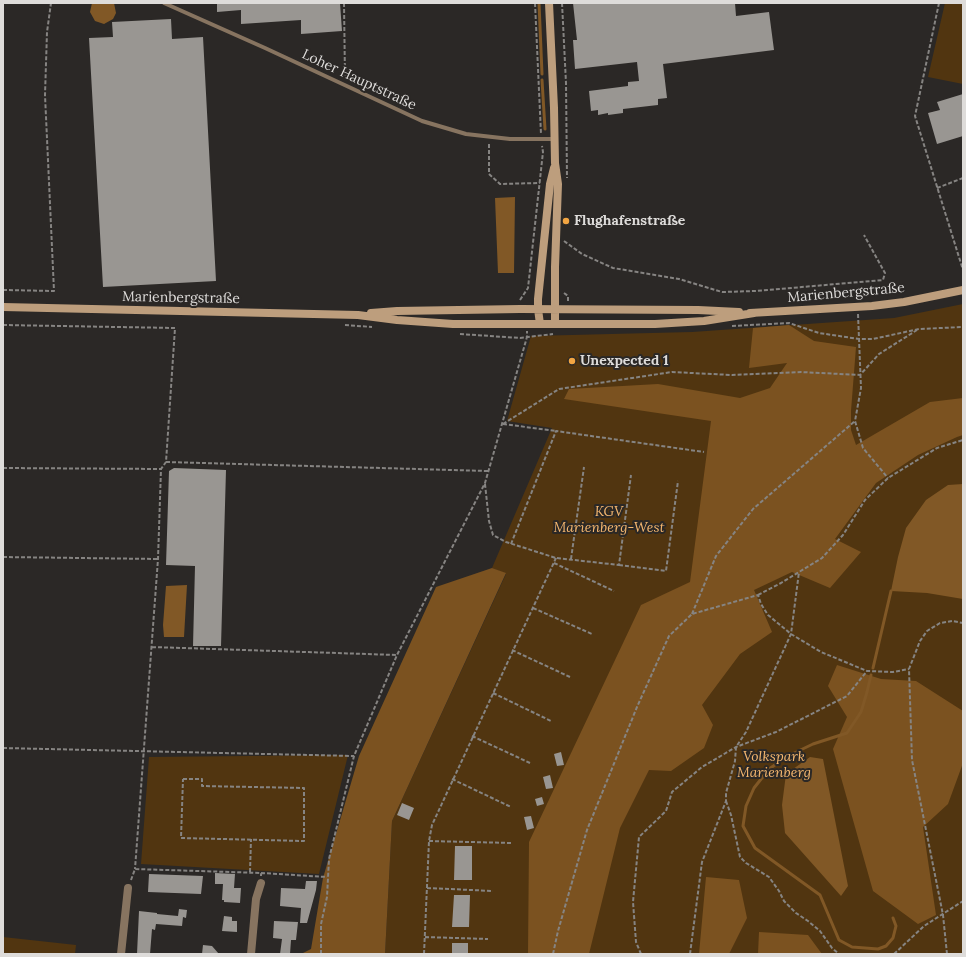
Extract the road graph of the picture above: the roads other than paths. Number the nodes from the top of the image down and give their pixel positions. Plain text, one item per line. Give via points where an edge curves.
1 (164, 3) edge
2 (549, 3) edge
3 (555, 139) junction
4 (555, 163) junction
5 (963, 290) edge
6 (3, 307) edge
7 (538, 309) junction
8 (555, 310) junction
9 (754, 313) junction
10 (358, 314) junction
11 (540, 324) junction
12 (555, 324) junction
13 (261, 883) road end
14 (128, 888) road end
15 (121, 954) edge
16 (250, 954) edge

1 - 3 lane, Loher Hauptstraße via 422,121 466,134 510,139
2 - 3 main road
3 - 4 main road
4 - 7 main road via 550,184
4 - 8 main road via 558,184
5 - 9 main road, Marienbergstraße via 858,308
6 - 10 main road, Marienbergstraße
7 - 8 main road, Marienbergstraße
7 - 10 main road, Marienbergstraße
7 - 11 main road
8 - 9 main road, Marienbergstraße via 698,310
8 - 12 main road
9 - 12 main road, Marienbergstraße via 680,323
10 - 11 main road, Marienbergstraße via 453,324
11 - 12 main road, Marienbergstraße
13 - 16 street via 256,899
14 - 15 street

